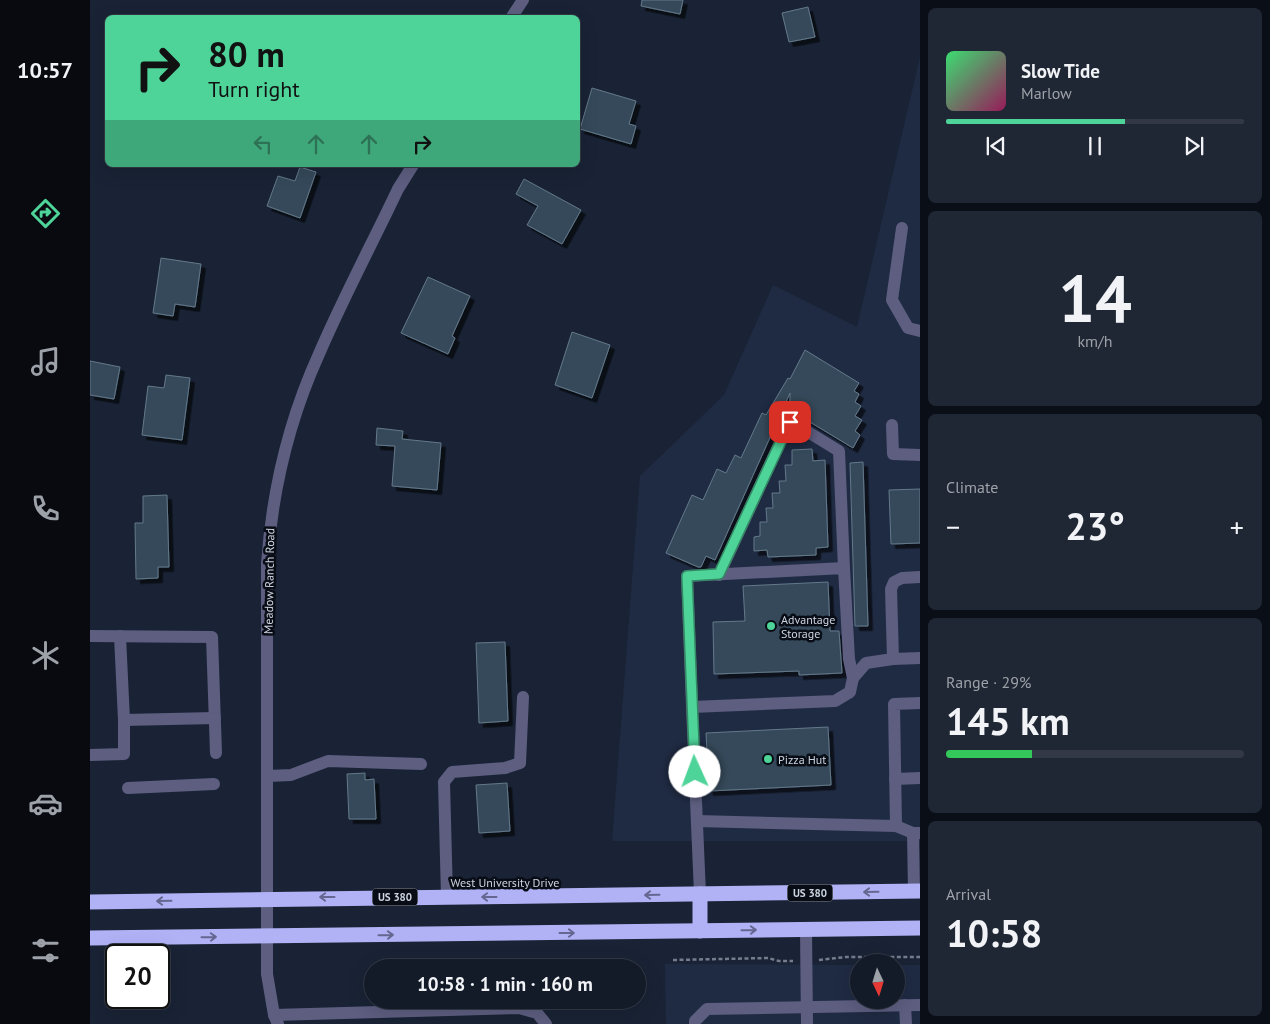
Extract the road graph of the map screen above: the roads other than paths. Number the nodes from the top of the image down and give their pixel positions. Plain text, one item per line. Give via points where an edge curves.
1 (523, 0) edge
2 (513, 15) edge
3 (412, 167) edge
4 (902, 228) dead end
5 (920, 331) edge
6 (892, 425) dead end
7 (920, 455) edge
8 (844, 568) junction
9 (719, 574) junction
10 (920, 577) edge
11 (90, 636) edge
12 (120, 636) junction
13 (920, 658) edge
14 (893, 659) junction
15 (853, 678) junction
16 (523, 696) dead end
17 (920, 703) edge
18 (692, 707) junction
19 (215, 718) junction
20 (124, 720) junction
21 (216, 753) dead end
22 (90, 755) edge
23 (421, 764) dead end
24 (268, 776) junction
25 (920, 778) edge
26 (895, 779) junction
27 (214, 784) dead end
28 (128, 788) dead end
29 (697, 821) junction
30 (896, 826) junction
31 (917, 833) edge
32 (917, 891) edge
33 (700, 894) junction
34 (448, 897) junction
35 (267, 898) junction
36 (90, 902) edge
37 (920, 928) edge
38 (806, 930) junction
39 (700, 931) junction
40 (267, 936) junction
41 (90, 938) edge
42 (906, 1005) junction
43 (920, 1005) edge
44 (806, 1007) junction
45 (276, 1020) edge
46 (546, 1024) edge
47 (695, 1024) edge
48 (806, 1024) edge
49 (906, 1024) edge

1 - 2 street
3 - 24 street, Meadow Ranch Road via 398,189 319,354 282,462 270,524 267,564
4 - 5 street via 892,300 908,328
6 - 7 street via 893,454
8 - 9 street
8 - 9 street via 839,451 790,422
8 - 15 street
9 - 18 street via 687,576
10 - 14 street via 902,578 891,588
11 - 12 street
12 - 19 street via 212,637
12 - 20 street
13 - 14 street
14 - 15 street via 866,663
15 - 18 street via 850,692 835,701
16 - 34 street via 520,763 505,768 452,772 446,776
17 - 26 street via 894,704
18 - 29 street
19 - 20 street
19 - 21 street
20 - 22 street via 124,754
23 - 24 street via 328,761 291,775
24 - 35 street, Meadow Ranch Road
25 - 26 street
26 - 30 street
27 - 28 street
29 - 30 street
29 - 33 street
30 - 31 street
31 - 32 street
32 -> 33 highway, West University Drive / US 380
33 -> 34 highway, West University Drive / US 380
33 - 39 highway
34 -> 35 highway, West University Drive / US 380
35 -> 36 highway, West University Drive / US 380
35 - 40 street, Meadow Ranch Road
37 - 38 highway
39 -> 38 highway
38 - 44 street
40 -> 39 highway
41 -> 40 highway
40 - 45 street, Meadow Ranch Road via 268,974
42 - 43 street
42 - 44 street
42 - 49 street
44 - 47 street via 707,1009
44 - 48 street
45 - 46 street via 519,1008 537,1013

